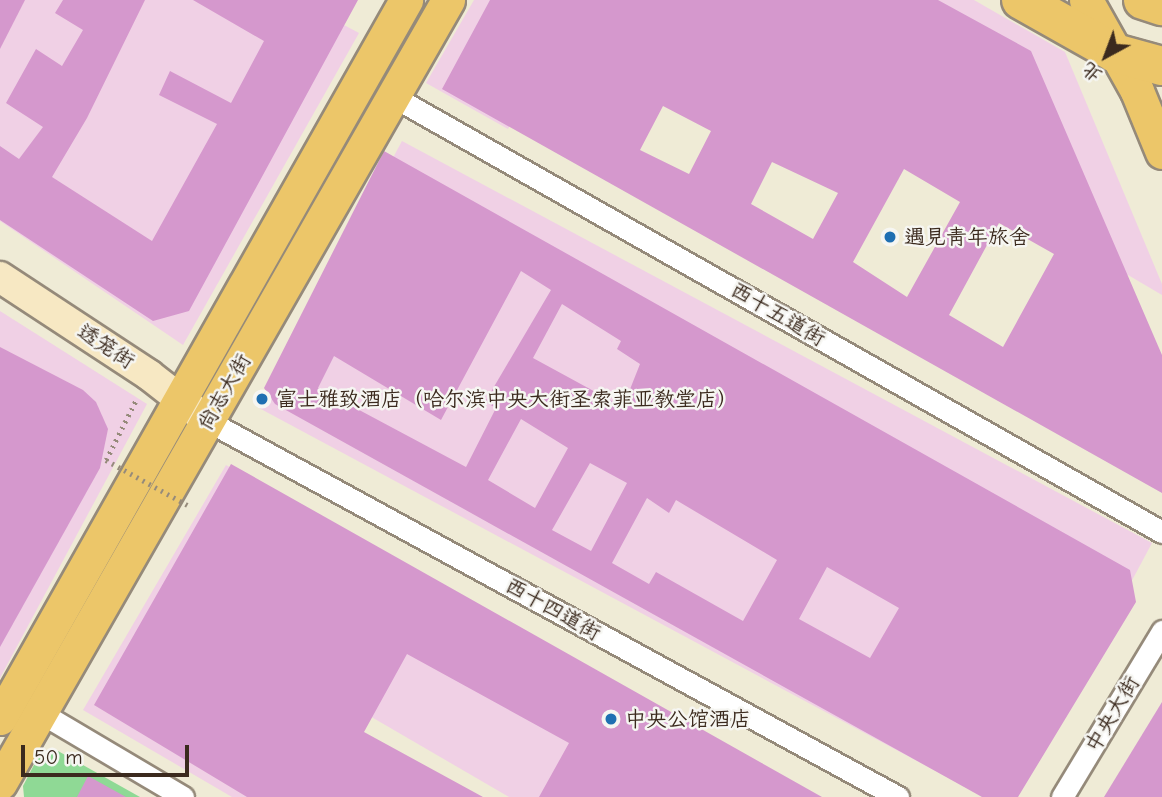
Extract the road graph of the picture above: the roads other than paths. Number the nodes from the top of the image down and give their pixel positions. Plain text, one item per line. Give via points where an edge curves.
1 (406, 0) edge
2 (448, 0) edge
3 (1021, 0) edge
4 (1086, 0) edge
5 (1143, 0) edge
6 (1162, 6) edge
7 (1115, 53) junction
8 (1149, 78) edge
9 (394, 97) junction
10 (1162, 111) edge
11 (1162, 152) edge
12 (0, 277) edge
13 (179, 400) junction
14 (208, 421) junction
15 (1162, 532) edge
16 (1162, 631) edge
17 (41, 713) junction
18 (0, 718) edge
19 (0, 783) edge
20 (0, 792) edge
21 (9, 797) edge
22 (183, 797) edge
23 (898, 797) edge
24 (1062, 797) edge

1 - 13 main road, 尚志大街
2 - 9 main road, 尚志大街
3 - 7 highway
4 - 7 main road
5 - 6 highway
7 - 8 highway
8 - 10 street
8 - 11 main road
9 - 14 main road, 尚志大街
9 - 15 street, 西十五道街
12 - 13 street, 透笼街 via 149,375
13 - 14 street, 透笼街
13 - 18 main road, 尚志大街
14 - 17 main road, 尚志大街
14 - 23 street, 西十四道街
16 - 24 street, 中央大街
17 - 19 main road, 尚志大街
17 - 22 street
20 - 21 street

